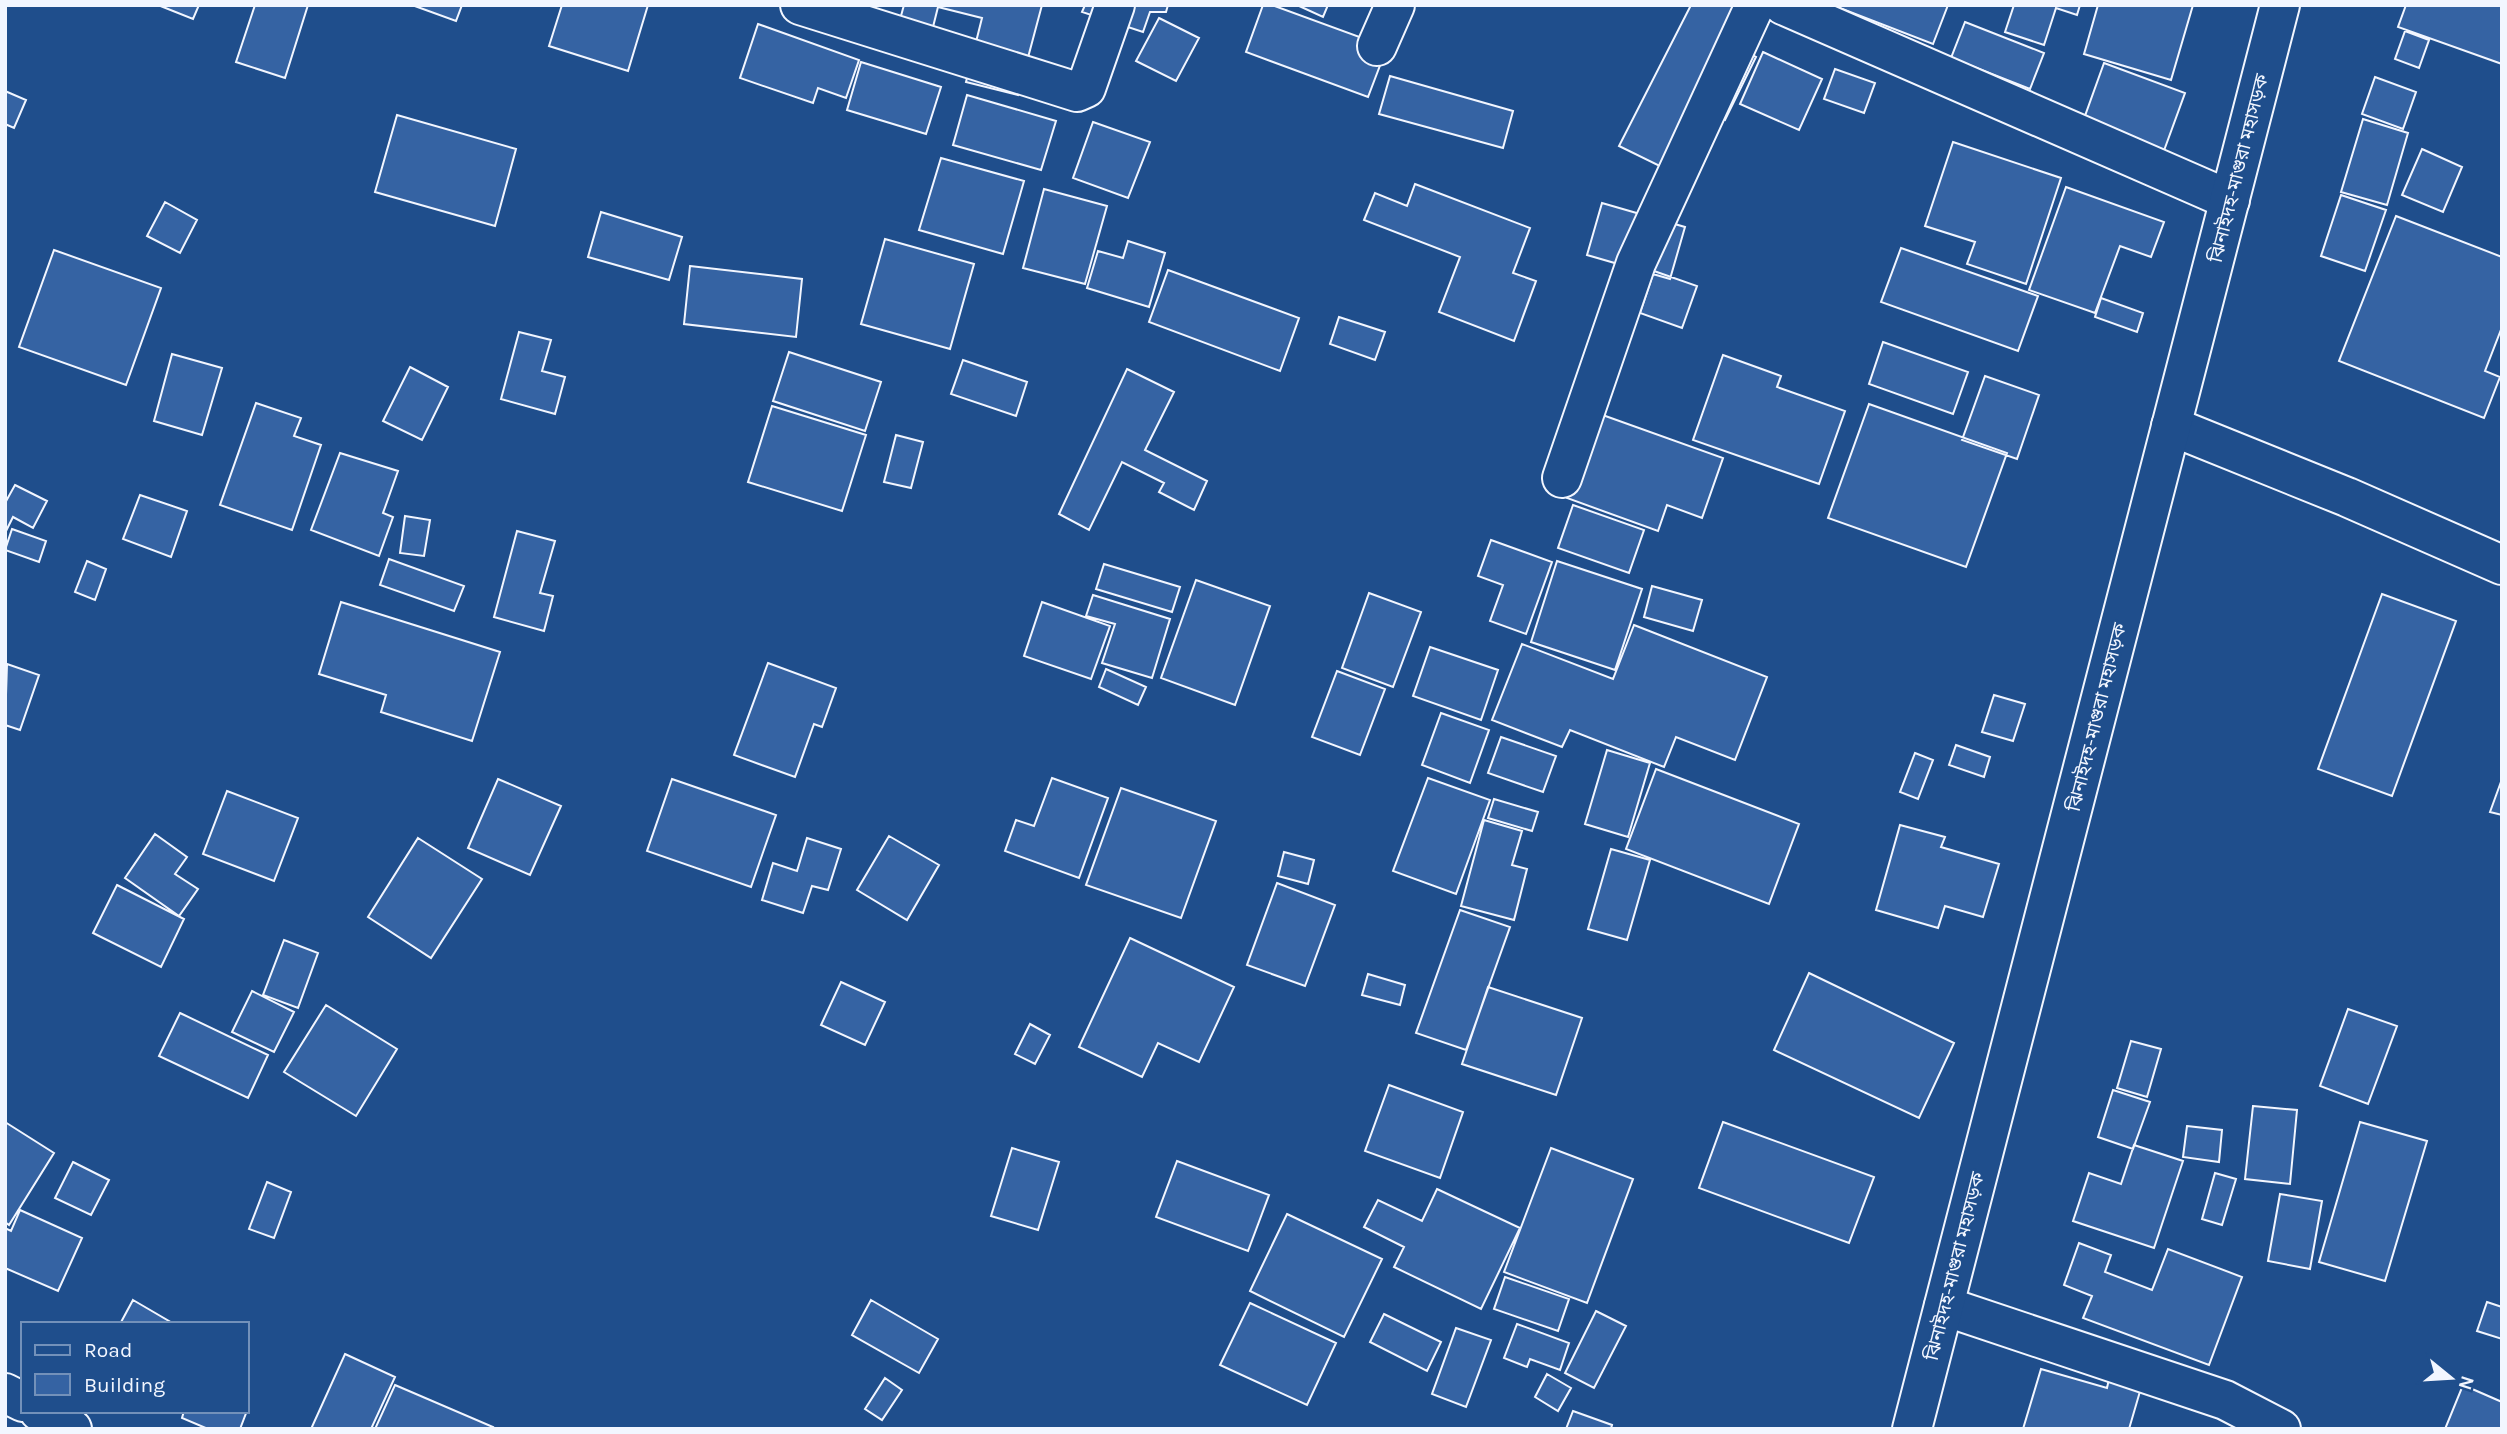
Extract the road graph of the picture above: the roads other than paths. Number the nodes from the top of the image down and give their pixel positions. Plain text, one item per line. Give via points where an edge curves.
1 (800, 5) edge
2 (1115, 5) edge
3 (1395, 5) edge
4 (1755, 5) edge
5 (1783, 5) edge
6 (2280, 5) edge
7 (1377, 46) dead end
8 (2230, 200) junction
9 (2171, 426) junction
10 (1562, 478) dead end
11 (2502, 565) edge
12 (1944, 1306) junction
13 (5, 1393) edge
14 (21, 1401) edge
15 (43, 1413) edge
16 (72, 1429) edge
17 (1912, 1429) edge
18 (2281, 1429) edge

1 - 2 main road via 1077,92 1086,88
3 - 7 main road
4 - 10 main road via 1636,264
5 - 8 main road
6 - 8 main road, ঝিনাইদহ-মাগুরা মহাসড়ক
8 - 9 main road, ঝিনাইদহ-মাগুরা মহাসড়ক
9 - 11 main road
9 - 12 main road, ঝিনাইদহ-মাগুরা মহাসড়ক
12 - 17 main road, ঝিনাইদহ-মাগুরা মহাসড়ক
12 - 18 main road via 2225,1400
13 - 14 main road
15 - 16 main road

